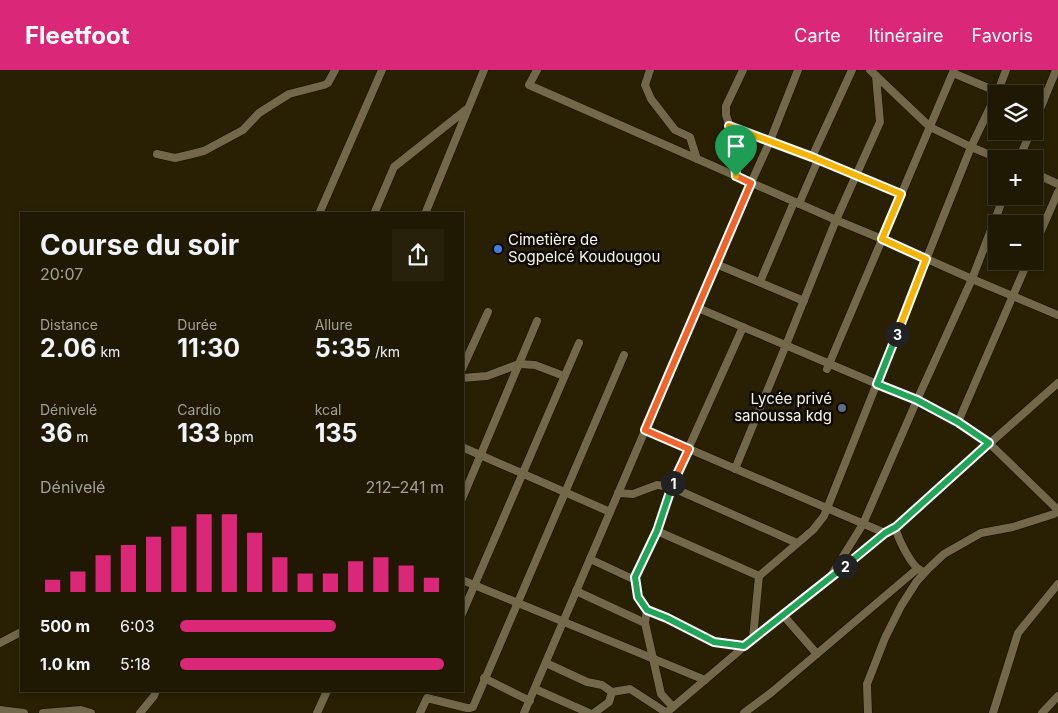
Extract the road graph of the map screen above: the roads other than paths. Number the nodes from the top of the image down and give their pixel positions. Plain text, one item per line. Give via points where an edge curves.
1 (335, 70) edge
2 (382, 70) edge
3 (484, 70) edge
4 (536, 70) edge
5 (650, 70) edge
6 (743, 70) edge
7 (798, 70) edge
8 (852, 70) edge
9 (1006, 70) edge
10 (1056, 70) edge
11 (954, 72) edge
12 (873, 73) edge
13 (1000, 85) edge
14 (988, 89) edge
15 (1043, 102) edge
16 (468, 108) junction
17 (988, 112) edge
18 (729, 126) junction
19 (930, 127) junction
20 (770, 141) junction
21 (971, 147) junction
22 (157, 154) dead end
23 (988, 154) edge
24 (815, 158) junction
25 (697, 159) junction
26 (736, 176) junction
27 (856, 176) junction
28 (1043, 177) edge
29 (751, 183) junction
30 (1058, 184) edge
31 (1058, 192) edge
32 (901, 194) junction
33 (797, 203) junction
34 (1001, 205) edge
35 (320, 212) edge
36 (375, 212) edge
37 (426, 212) edge
38 (836, 220) junction
39 (1043, 227) edge
40 (882, 239) junction
41 (926, 259) junction
42 (716, 264) junction
43 (1024, 270) edge
44 (972, 279) junction
45 (760, 282) junction
46 (1012, 296) junction
47 (804, 300) junction
48 (698, 308) junction
49 (488, 312) dead end
50 (1058, 315) edge
51 (537, 320) dead end
52 (743, 327) junction
53 (579, 343) dead end
54 (786, 345) junction
55 (624, 355) dead end
56 (519, 364) junction
57 (464, 365) edge
58 (828, 366) junction
59 (564, 376) junction
60 (464, 378) edge
61 (1058, 383) edge
62 (877, 384) junction
63 (917, 400) junction
64 (958, 422) junction
65 (645, 430) junction
66 (989, 443) junction
67 (464, 448) edge
68 (689, 449) junction
69 (481, 455) junction
70 (735, 468) junction
71 (523, 473) junction
72 (671, 488) junction
73 (565, 492) junction
74 (618, 493) junction
75 (464, 494) edge
76 (828, 508) junction
77 (1058, 510) edge
78 (610, 512) junction
79 (863, 524) junction
80 (896, 527) junction
81 (657, 531) junction
82 (885, 533) junction
83 (797, 543) junction
84 (590, 560) junction
85 (917, 569) junction
86 (925, 572) junction
87 (759, 576) junction
88 (829, 579) junction
89 (635, 580) junction
90 (464, 581) edge
91 (1058, 584) edge
92 (475, 585) junction
93 (576, 591) junction
94 (518, 602) junction
95 (464, 610) edge
96 (647, 610) junction
97 (783, 615) junction
98 (564, 621) junction
99 (645, 623) junction
100 (20, 633) edge
101 (753, 638) junction
102 (0, 643) edge
103 (744, 646) junction
104 (817, 654) junction
105 (653, 659) junction
106 (546, 663) junction
107 (484, 678) junction
108 (705, 680) junction
109 (535, 689) junction
110 (156, 692) edge
111 (327, 692) edge
112 (612, 692) junction
113 (428, 695) edge
114 (1058, 696) edge
115 (530, 700) junction
116 (0, 710) edge
117 (668, 711) edge
118 (598, 712) edge
119 (24, 713) edge
120 (43, 713) edge
121 (91, 713) edge
122 (140, 713) edge
123 (317, 713) edge
124 (420, 713) edge
125 (524, 713) edge
126 (589, 713) edge
127 (744, 713) edge
128 (868, 713) edge
129 (993, 713) edge
130 (1042, 713) edge

1 - 22 street via 324,85 289,94 259,113 243,130 204,151 175,158
2 - 35 street
3 - 16 street
4 - 25 street via 529,85
5 - 25 street via 645,85 651,98 675,130 690,137
6 - 18 street via 726,106
7 - 20 street
8 - 24 street
9 - 13 street
10 - 15 street
11 - 14 street
11 - 19 street
12 - 19 street
12 - 27 street via 880,122
16 - 36 street via 394,167
16 - 37 street
17 - 21 street
18 - 20 street
18 - 26 street via 733,136
19 - 21 street
19 - 32 street
20 - 24 street
20 - 29 street
21 - 23 street
21 - 41 street
24 - 27 street
24 - 33 street
25 - 26 street
26 - 29 street
27 - 32 street
27 - 38 street
28 - 30 street
29 - 33 street
29 - 42 street
31 - 39 street
32 - 40 street
33 - 38 street
33 - 45 street
34 - 44 street
38 - 40 street
38 - 47 street
40 - 41 street
40 - 58 street
41 - 44 street
41 - 62 street
42 - 45 street
42 - 48 street
43 - 46 street
44 - 46 street
44 - 63 street
45 - 47 street
46 - 50 street
46 - 64 street
47 - 54 street
48 - 52 street
48 - 65 street
49 - 57 street
51 - 56 street
52 - 54 street
52 - 68 street
53 - 59 street
54 - 58 street
54 - 70 street
55 - 73 street
56 - 59 street via 535,365
56 - 60 street via 487,376
56 - 69 street
58 - 62 street
59 - 71 street
61 - 66 street
62 - 63 street
62 - 76 street
63 - 64 street
63 - 79 street
64 - 66 street
65 - 68 street
65 - 74 street
66 - 77 street
66 - 80 street
67 - 69 street
68 - 70 street
68 - 72 street
69 - 71 street
69 - 75 street
70 - 76 street
71 - 73 street
71 - 92 street
72 - 74 street via 657,485 632,494
72 - 81 street
72 - 83 street
73 - 78 street
73 - 94 street
74 - 78 street
76 - 79 street
76 - 83 street via 813,530
77 - 86 street via 1013,527 981,533 944,554
78 - 84 street
79 - 82 street
79 - 88 street
80 - 82 street
80 - 85 street via 897,536
81 - 87 street
81 - 89 street
82 - 88 street
83 - 87 street
84 - 89 street
84 - 93 street
85 - 86 street
85 - 104 street
86 - 128 street via 884,638 868,684
87 - 101 street
88 - 97 street
89 - 96 street via 638,597
90 - 92 street
91 - 129 street via 1018,632
92 - 94 street
92 - 95 street
93 - 98 street
93 - 99 street
94 - 98 street
94 - 107 street
96 - 99 street
96 - 103 street via 714,642
97 - 101 street
97 - 104 street
98 - 105 street
98 - 106 street
99 - 105 street
100 - 102 street
101 - 103 street
103 - 108 street
104 - 127 street
105 - 108 street
105 - 117 street
106 - 109 street
106 - 112 street
107 - 113 street via 470,708
107 - 115 street
108 - 117 street
109 - 115 street
109 - 126 street
110 - 122 street
111 - 123 street
112 - 117 street via 630,689
112 - 118 street
113 - 124 street
114 - 130 street
115 - 125 street
116 - 119 street
120 - 121 street via 81,710

